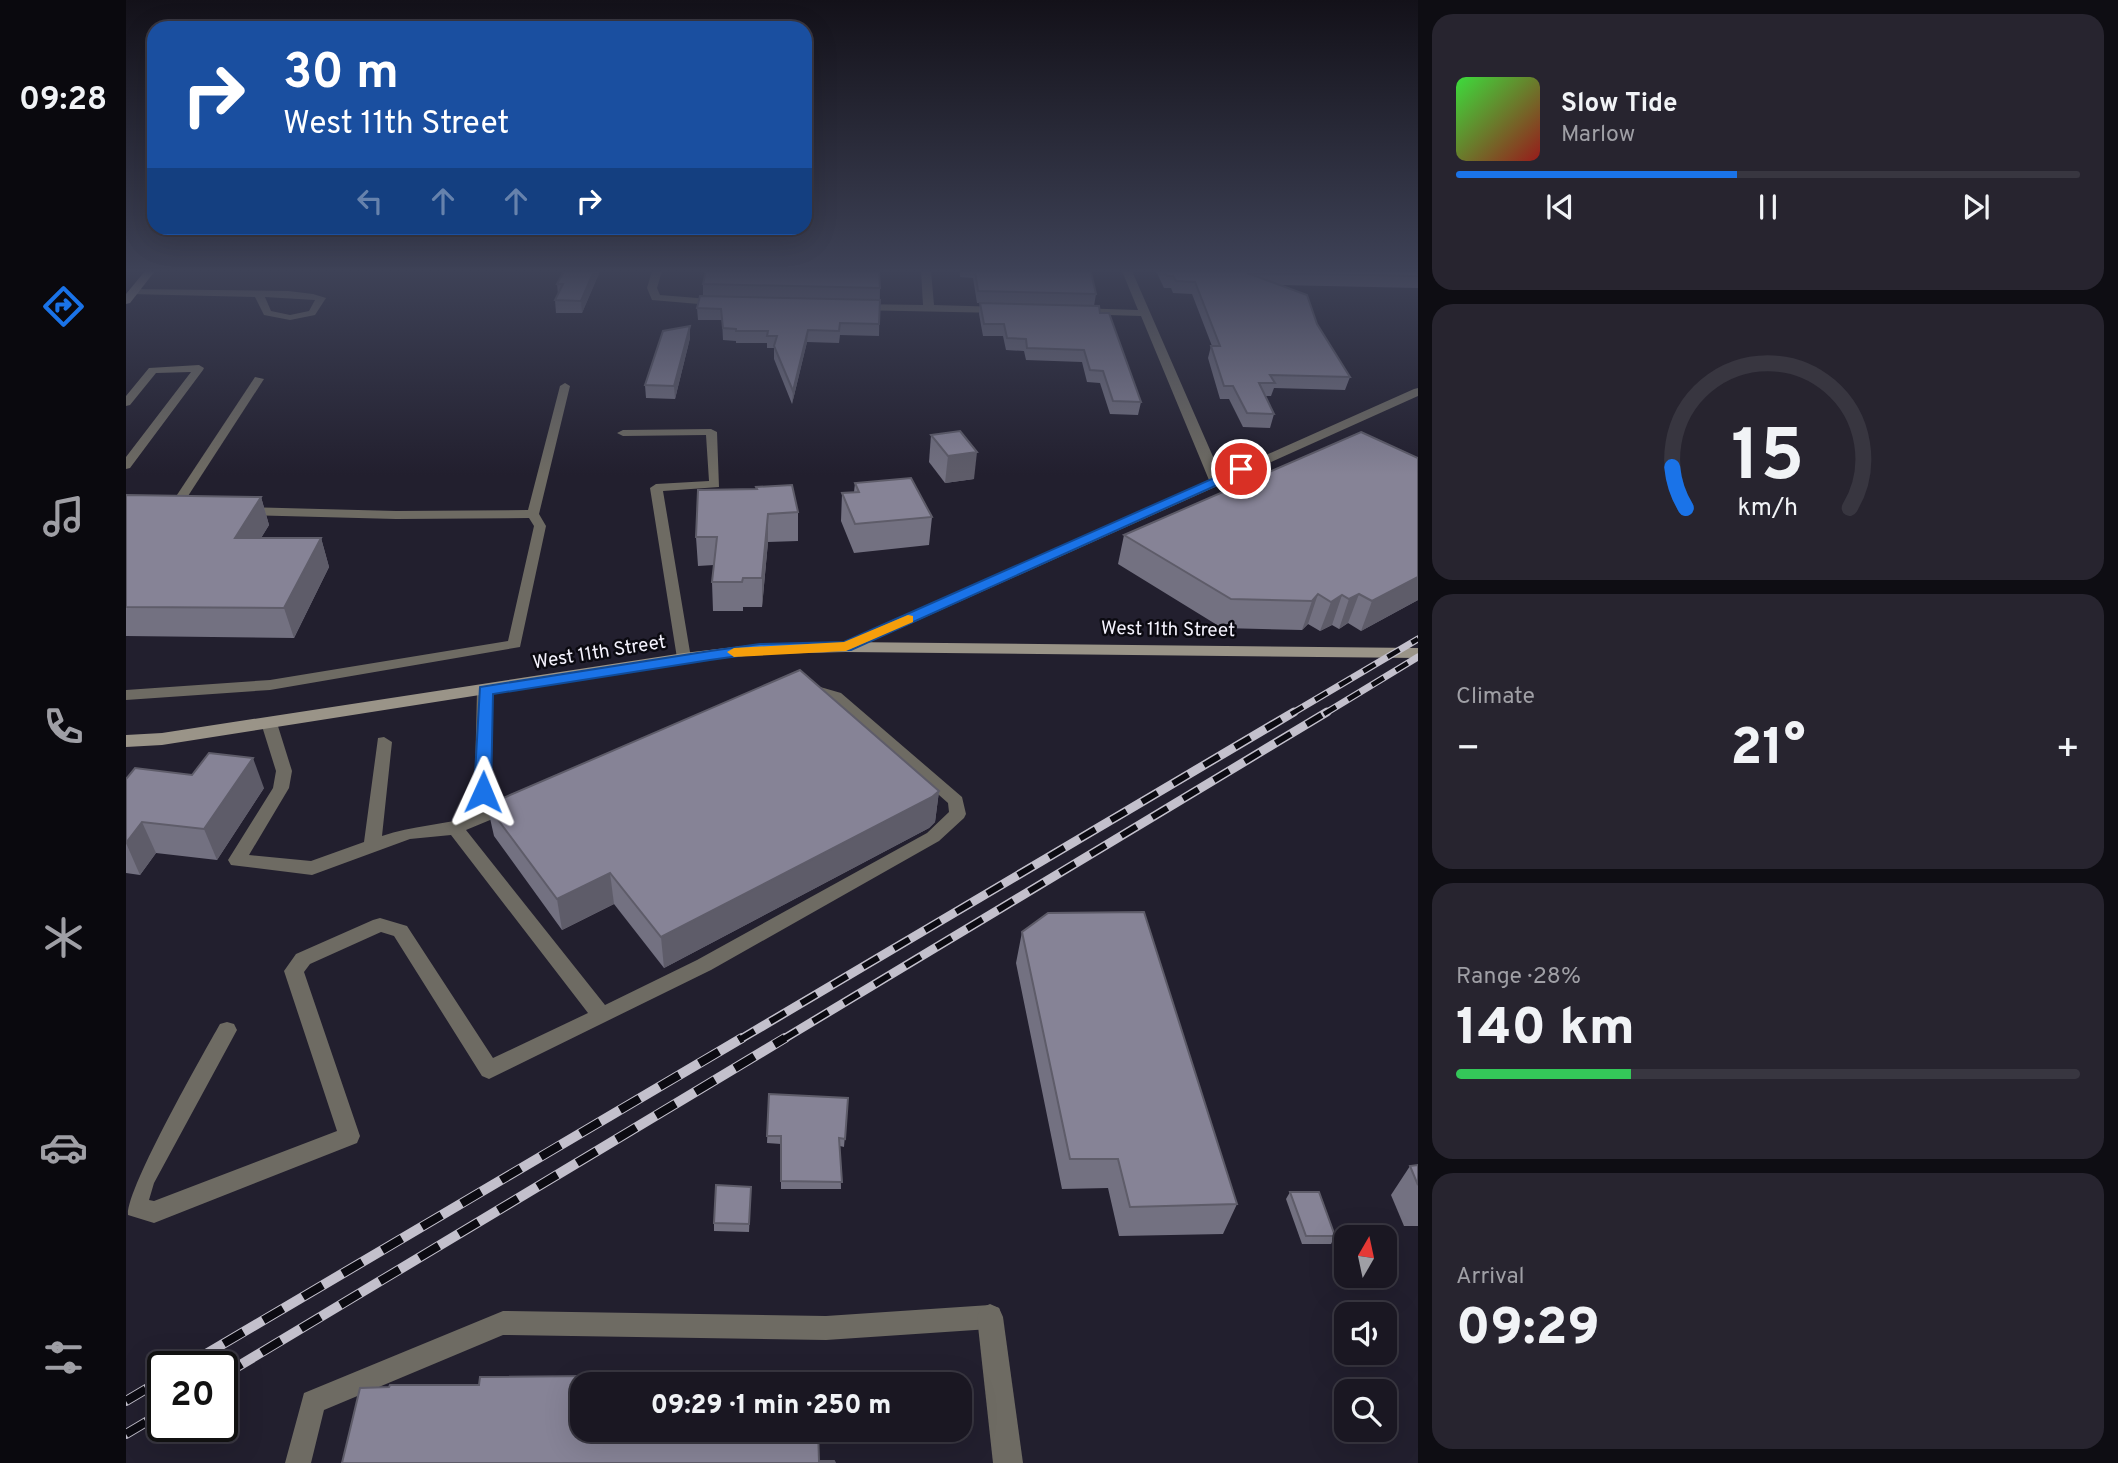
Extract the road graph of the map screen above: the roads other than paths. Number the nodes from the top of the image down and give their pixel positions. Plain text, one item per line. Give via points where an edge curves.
1 (1157, 339) edge
2 (259, 379) dead end
3 (565, 386) dead end
4 (1418, 392) edge
5 (126, 403) edge
6 (623, 433) dead end
7 (126, 465) edge
8 (1216, 480) junction
9 (187, 510) edge
10 (228, 511) edge
11 (533, 514) junction
12 (846, 647) junction
13 (1418, 653) edge
14 (684, 658) junction
15 (790, 688) edge
16 (485, 691) junction
17 (126, 695) edge
18 (269, 723) junction
19 (126, 741) edge
20 (384, 742) dead end
21 (520, 801) edge
22 (482, 818) junction
23 (455, 828) junction
24 (372, 846) junction
25 (601, 1016) junction
26 (227, 1030) dead end
27 (990, 1317) joint
28 (298, 1463) edge
29 (1008, 1463) edge

1 - 8 street
2 - 9 lane via 167,510
3 - 11 lane
4 - 8 street
5 - 7 lane via 153,370 200,368
6 - 14 lane via 711,432 715,484 656,488
8 - 12 street
10 - 11 lane
11 - 17 lane via 540,526 515,644 270,685
12 - 13 street, West 11th Street
12 - 14 street, West 11th Street via 760,649
14 - 16 street, West 11th Street
15 - 25 lane via 836,696 956,801 958,814 933,837 704,965
16 - 18 street, West 11th Street
16 - 22 lane
18 - 19 street, West 11th Street
18 - 24 lane via 284,771 281,788 237,860 312,868
20 - 24 lane
21 - 22 lane
22 - 23 lane
23 - 24 lane via 408,833
23 - 25 lane
25 - 26 lane via 489,1070 400,931 380,925 303,959 294,971 349,1136 154,1212 136,1207 144,1180
27 - 28 lane via 826,1328 503,1323 313,1402
27 - 29 street

